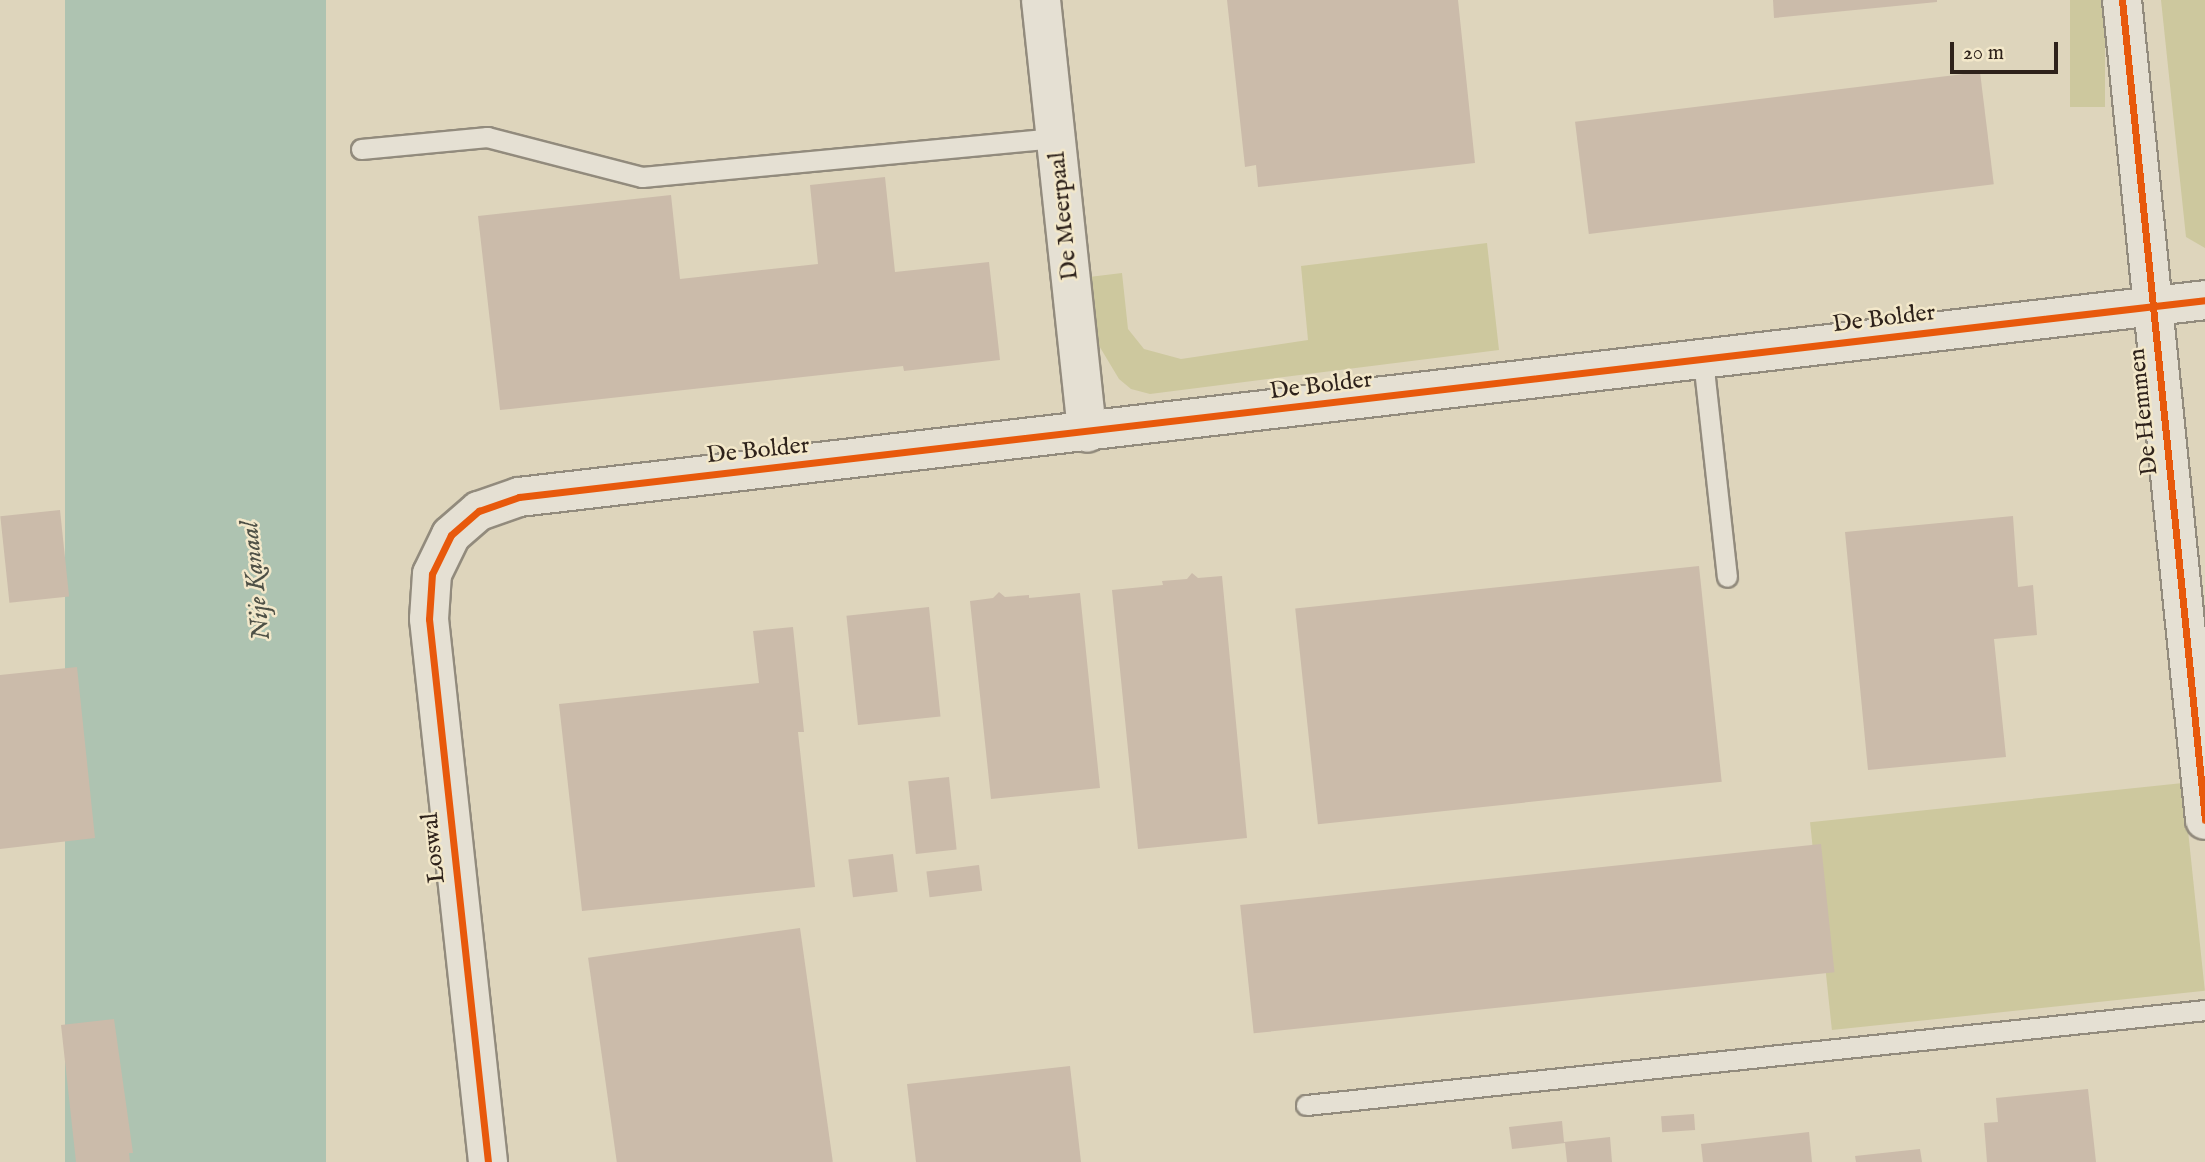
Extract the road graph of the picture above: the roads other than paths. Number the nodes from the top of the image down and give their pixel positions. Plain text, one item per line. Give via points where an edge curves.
1 (1041, 0) edge
2 (2122, 0) edge
3 (1055, 138) junction
4 (361, 149) dead end
5 (2205, 300) edge
6 (2152, 306) junction
7 (1703, 360) junction
8 (1087, 433) junction
9 (451, 535) joint
10 (1727, 577) dead end
11 (2205, 820) edge
12 (2205, 1010) edge
13 (1306, 1105) dead end
14 (488, 1162) edge

1 - 3 street, De Meerpaal
2 - 6 street, De Hemmen
3 - 4 lane via 642,177 487,136
3 - 8 street, De Meerpaal
5 - 6 street, De Bolder
6 - 7 street, De Bolder
6 - 11 street, De Hemmen
7 - 8 street, De Bolder
7 - 10 lane
8 - 9 street, De Bolder via 519,497 479,511
9 - 14 street, Loswal via 432,574 429,619
12 - 13 lane

